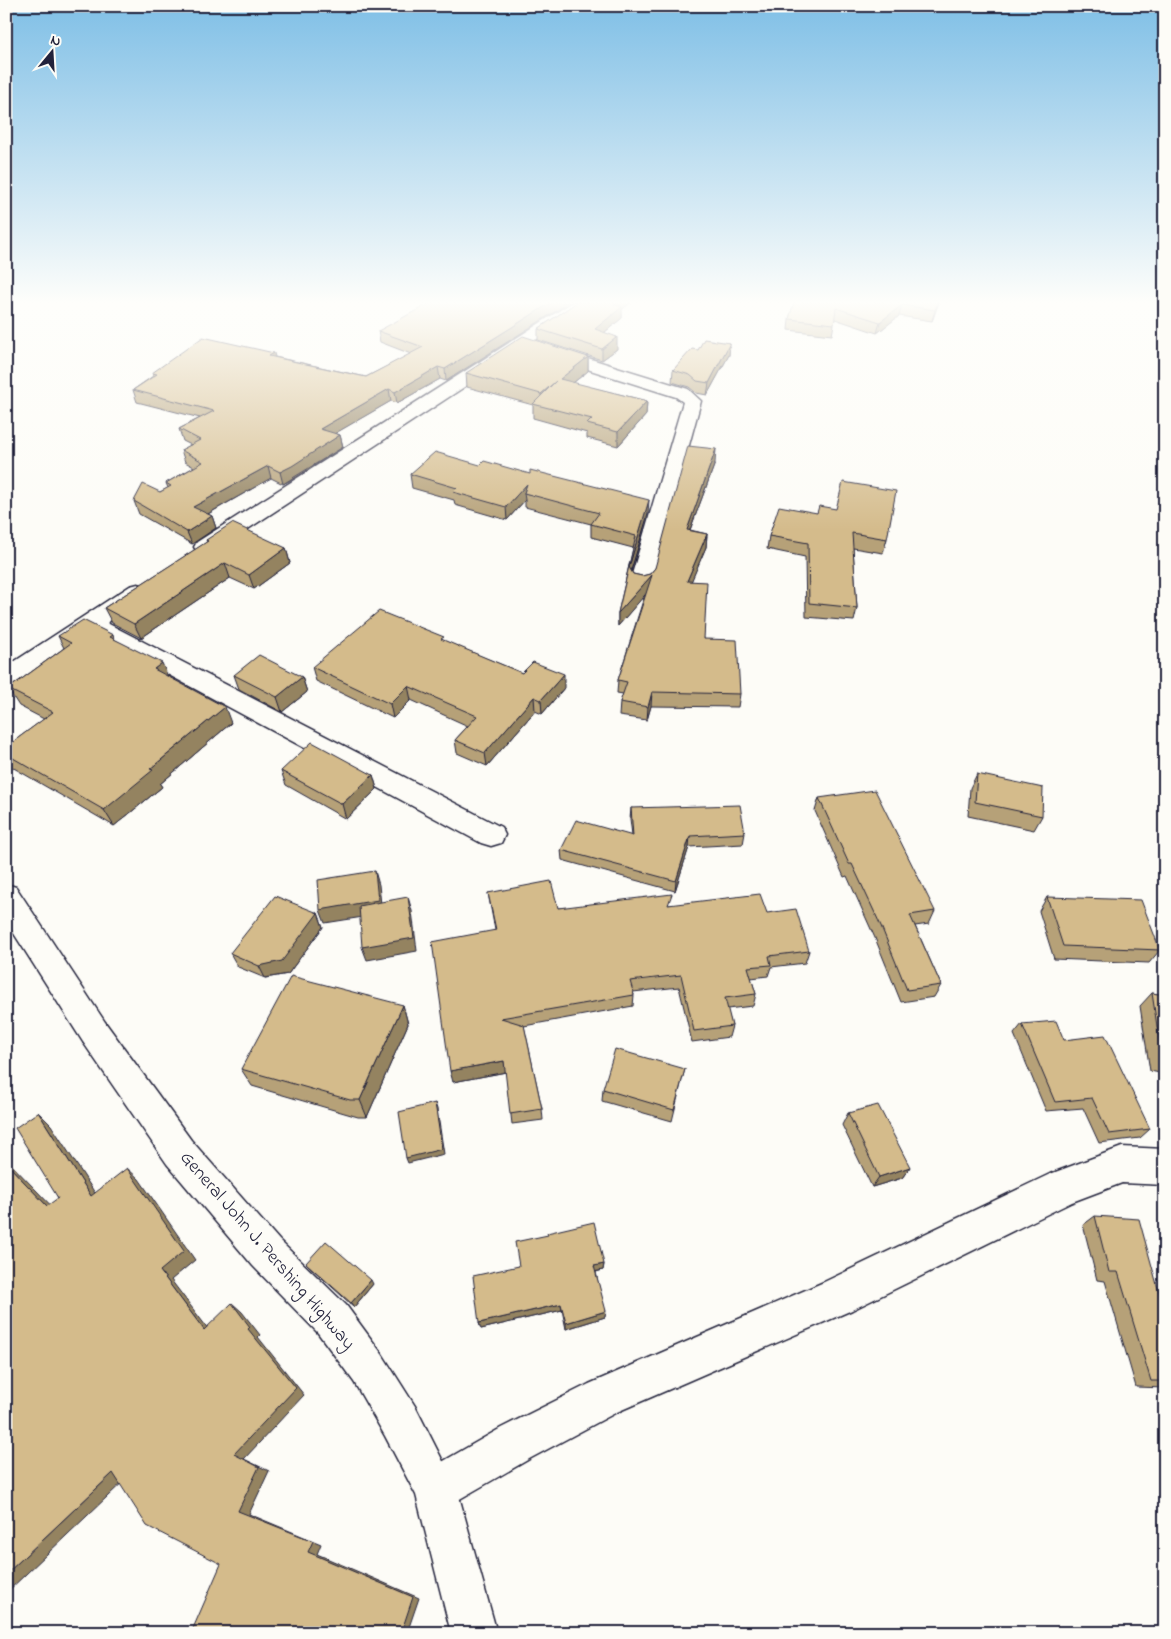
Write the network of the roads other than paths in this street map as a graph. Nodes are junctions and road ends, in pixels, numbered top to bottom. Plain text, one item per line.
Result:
1 (465, 378) edge
2 (636, 378) edge
3 (185, 559) edge
4 (153, 581) edge
5 (641, 581) edge
6 (88, 623) junction
7 (6, 679) edge
8 (491, 835) dead end
9 (6, 896) edge
10 (1165, 1167) edge
11 (436, 1489) junction
12 (474, 1633) edge

1 - 3 street
2 - 5 street
4 - 6 street
6 - 7 street
6 - 8 street
9 - 11 street, General John J. Pershing Highway
10 - 11 street
11 - 12 street, General John J. Pershing Highway

